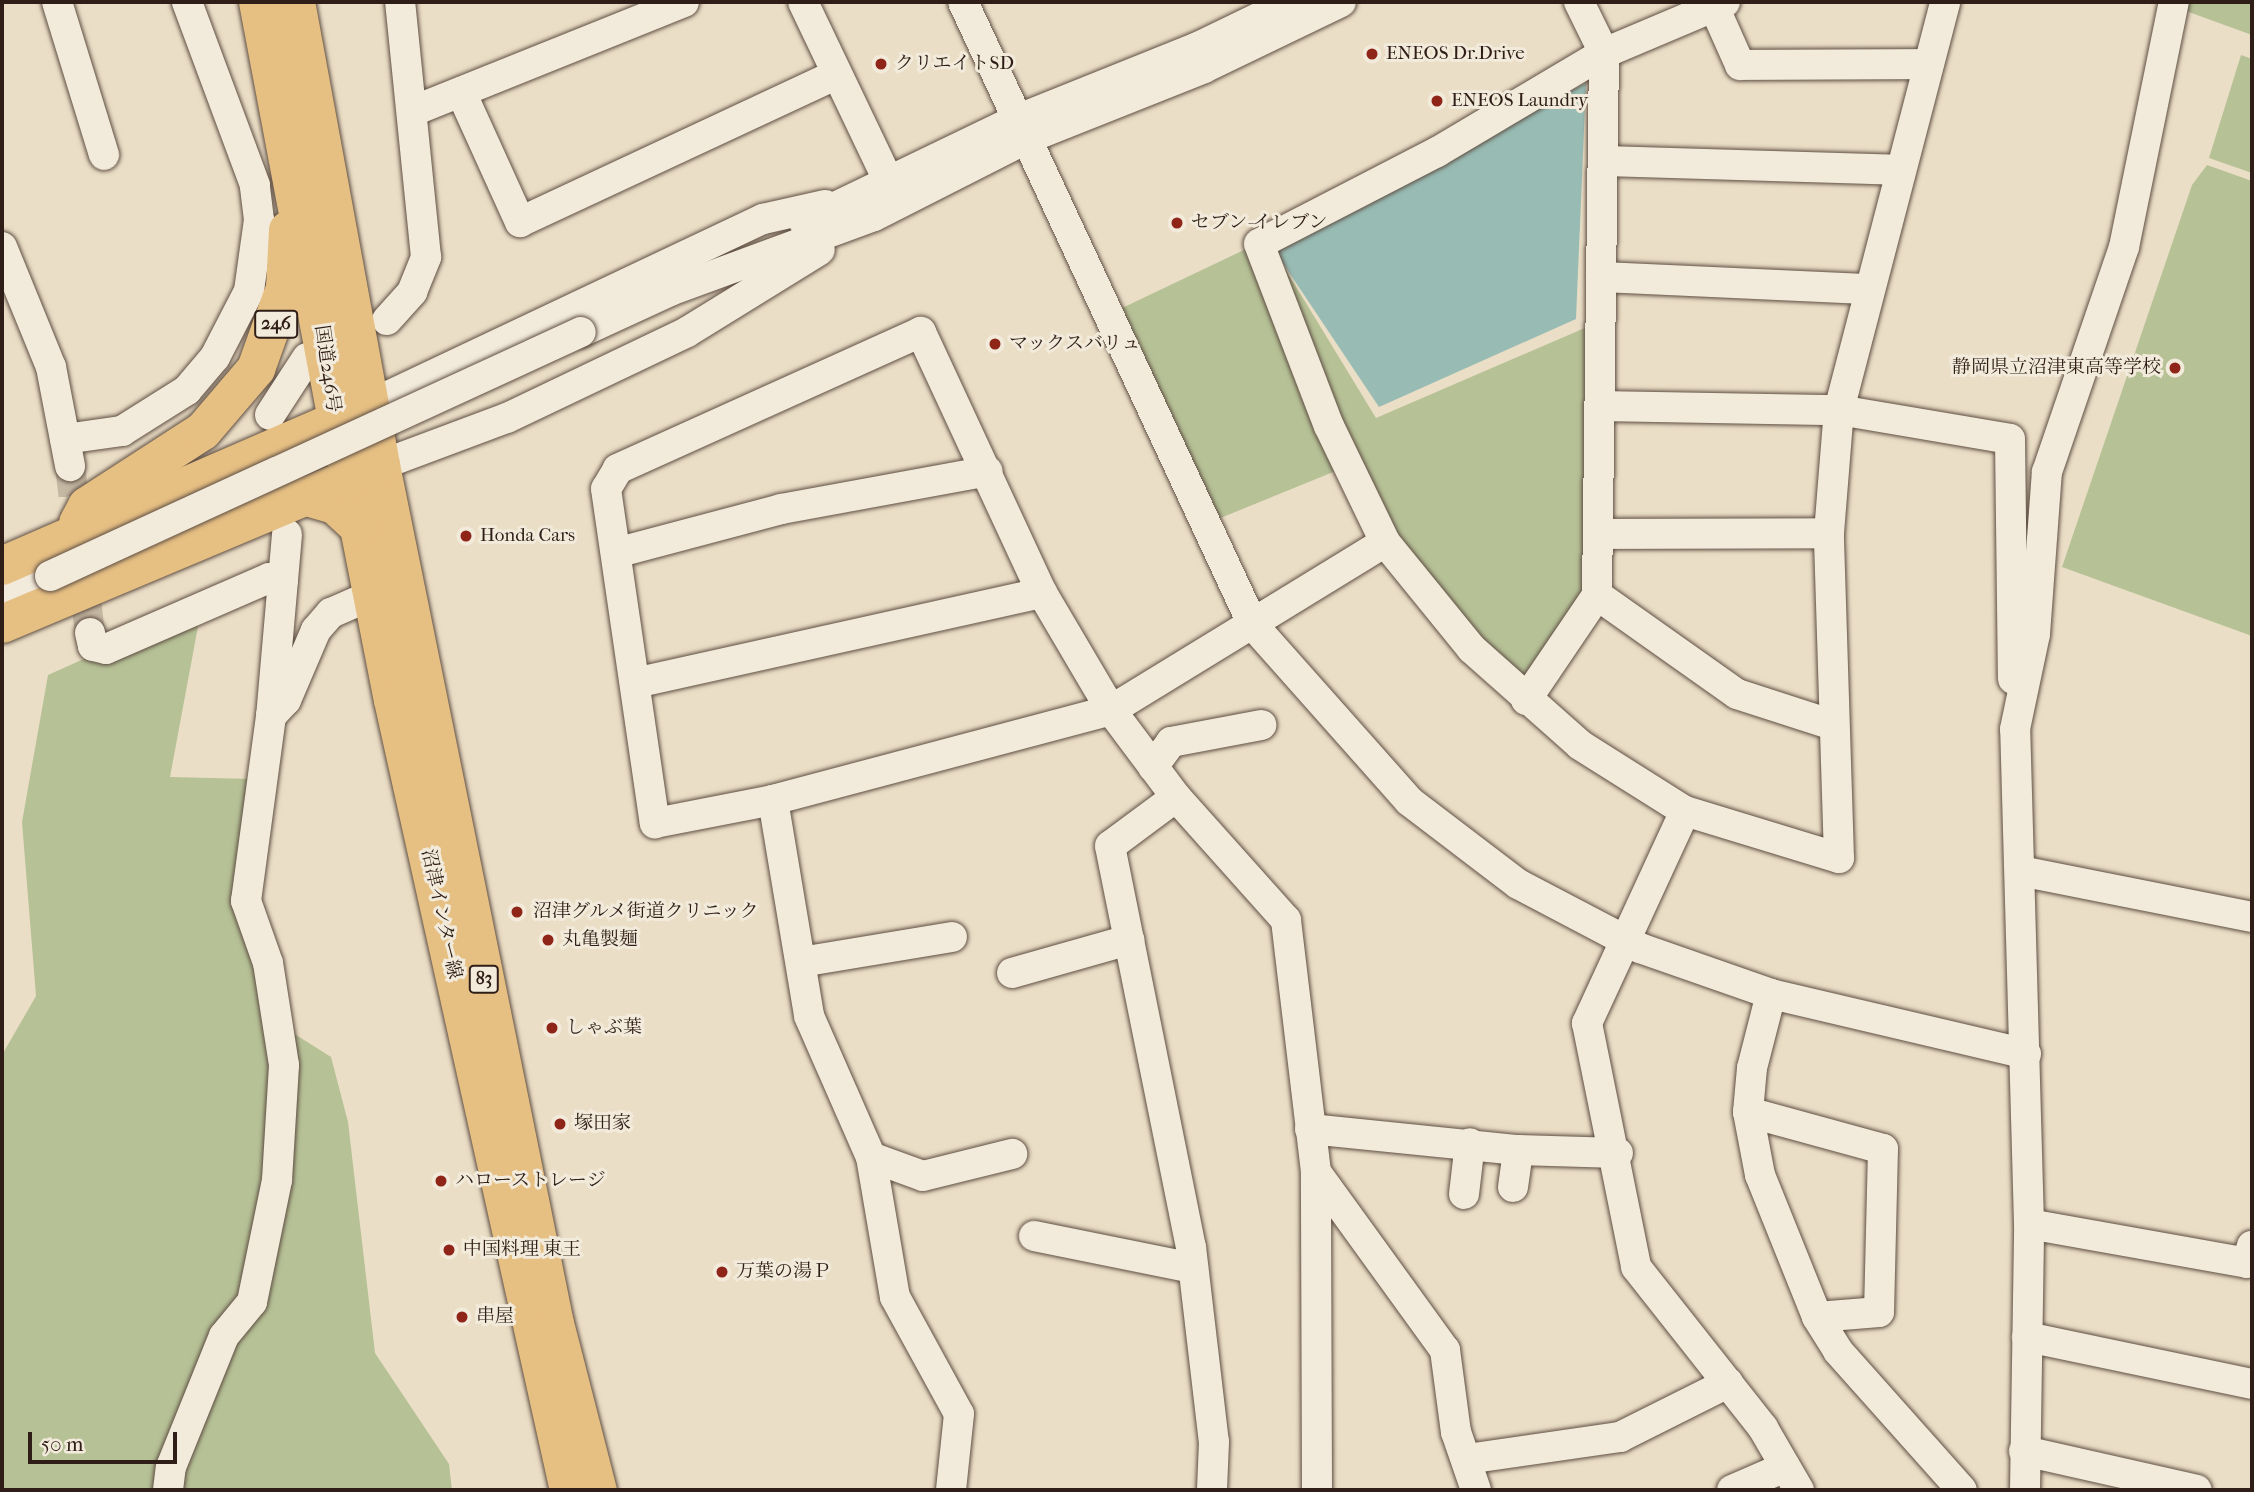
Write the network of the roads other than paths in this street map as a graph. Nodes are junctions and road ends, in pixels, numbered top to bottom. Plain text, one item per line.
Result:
1 (57, 2) edge
2 (187, 2) edge
3 (296, 2) edge
4 (400, 2) edge
5 (684, 2) edge
6 (803, 2) edge
7 (963, 2) edge
8 (1291, 2) edge
9 (1340, 2) edge
10 (1579, 2) edge
11 (1945, 2) edge
12 (2174, 2) edge
13 (1717, 4) edge
14 (260, 11) edge
15 (1604, 53) junction
16 (1928, 64) junction
17 (835, 75) junction
18 (461, 92) junction
19 (413, 111) junction
20 (1021, 130) junction
21 (104, 155) dead end
22 (1603, 161) junction
23 (1899, 170) junction
24 (876, 196) junction
25 (2, 247) edge
26 (1601, 277) junction
27 (1867, 289) junction
28 (387, 320) dead end
29 (307, 358) dead end
30 (1599, 406) junction
31 (1839, 410) junction
32 (354, 413) junction
33 (270, 415) dead end
34 (366, 471) junction
35 (988, 471) junction
36 (300, 495) junction
37 (359, 527) junction
38 (1829, 533) junction
39 (287, 534) dead end
40 (1598, 534) junction
41 (70, 538) junction
42 (1385, 542) junction
43 (616, 553) junction
44 (2, 566) edge
45 (283, 580) junction
46 (1042, 593) junction
47 (372, 595) junction
48 (1597, 595) junction
49 (2, 596) edge
50 (2, 624) edge
51 (1253, 625) junction
52 (90, 633) dead end
53 (635, 683) junction
54 (1526, 700) junction
55 (1111, 710) junction
56 (271, 716) junction
57 (1830, 724) junction
58 (1261, 725) dead end
59 (2015, 729) junction
60 (1153, 766) junction
61 (1176, 797) junction
62 (773, 800) junction
63 (1685, 811) junction
64 (2020, 871) junction
65 (2252, 917) edge
66 (952, 937) dead end
67 (1129, 940) junction
68 (1625, 941) junction
69 (801, 962) junction
70 (1012, 973) dead end
71 (1771, 994) junction
72 (2026, 1054) junction
73 (1748, 1112) junction
74 (1310, 1129) junction
75 (1470, 1143) junction
76 (1518, 1150) junction
77 (1618, 1153) junction
78 (1012, 1154) dead end
79 (871, 1157) junction
80 (1316, 1172) junction
81 (1513, 1186) dead end
82 (1464, 1194) dead end
83 (2029, 1224) junction
84 (1034, 1236) dead end
85 (2252, 1246) edge
86 (1193, 1268) junction
87 (1817, 1317) junction
88 (2027, 1337) junction
89 (1728, 1382) junction
90 (2252, 1384) edge
91 (2024, 1451) junction
92 (1467, 1459) junction
93 (1792, 1479) edge
94 (168, 1490) edge
95 (568, 1490) edge
96 (598, 1490) edge
97 (951, 1490) edge
98 (1212, 1490) edge
99 (1317, 1490) edge
100 (1476, 1490) edge
101 (1732, 1490) edge
102 (1962, 1490) edge
103 (2025, 1490) edge
104 (2197, 1490) edge

1 - 21 street
2 - 25 street
3 - 32 highway, 国道246号 / 246
4 - 19 street
5 - 18 street
6 - 17 street
7 - 20 street
8 - 20 street
9 - 20 street
10 - 15 street
11 - 16 street
12 - 59 street
13 - 15 street
13 - 16 street
14 - 32 highway, 国道246号 / 246
14 - 41 highway, 246
15 - 22 street
15 - 42 street
16 - 23 street
17 - 18 street
17 - 24 street
18 - 19 street
19 - 28 street
20 - 24 street
20 - 24 street
20 - 51 street
22 - 23 street
22 - 26 street
23 - 27 street
24 - 32 street
24 - 34 street
24 - 49 street, bridge
26 - 27 street
26 - 30 street
27 - 31 street
29 - 33 street
30 - 31 street
30 - 40 street
31 - 38 street
31 - 59 street
32 - 34 highway, 国道246号 / 246
32 - 41 highway, 国道246号
34 - 36 highway
34 - 37 main road, 沼津インター線 / 83
34 - 96 main road, 沼津インター線 / 83
35 - 43 street
35 - 43 street
35 - 46 street
36 - 37 highway
36 - 50 highway
37 - 47 main road, 沼津インター線 / 83
38 - 40 street
38 - 57 street
39 - 45 street
40 - 48 street
41 - 44 highway, 国道246号
42 - 51 street
42 - 54 street
43 - 53 street
45 - 52 street
45 - 56 street
46 - 53 street
46 - 55 street
47 - 56 street
47 - 95 main road, 沼津インター線 / 83
48 - 54 street
48 - 57 street
51 - 55 street
51 - 68 street
53 - 62 street
54 - 63 street
55 - 60 street
55 - 62 street
56 - 94 street
57 - 63 street
58 - 60 street
59 - 64 street
60 - 61 street
61 - 67 street
61 - 74 street
62 - 69 street
63 - 68 street
64 - 65 street
64 - 72 street
66 - 69 street
67 - 70 street
67 - 86 street
68 - 71 street
68 - 77 street
69 - 79 street
71 - 72 street
71 - 73 street
72 - 83 street
73 - 87 street
73 - 87 street
74 - 75 street
74 - 80 street
75 - 76 street
75 - 82 street
76 - 77 street
76 - 81 street
77 - 89 street
78 - 79 street
79 - 97 street
80 - 92 street
80 - 99 street
83 - 85 street
83 - 88 street
84 - 86 street
86 - 98 street
87 - 102 street
88 - 90 street
88 - 91 street
89 - 92 street
89 - 93 street
91 - 103 street
91 - 104 street
92 - 100 street
93 - 101 street

